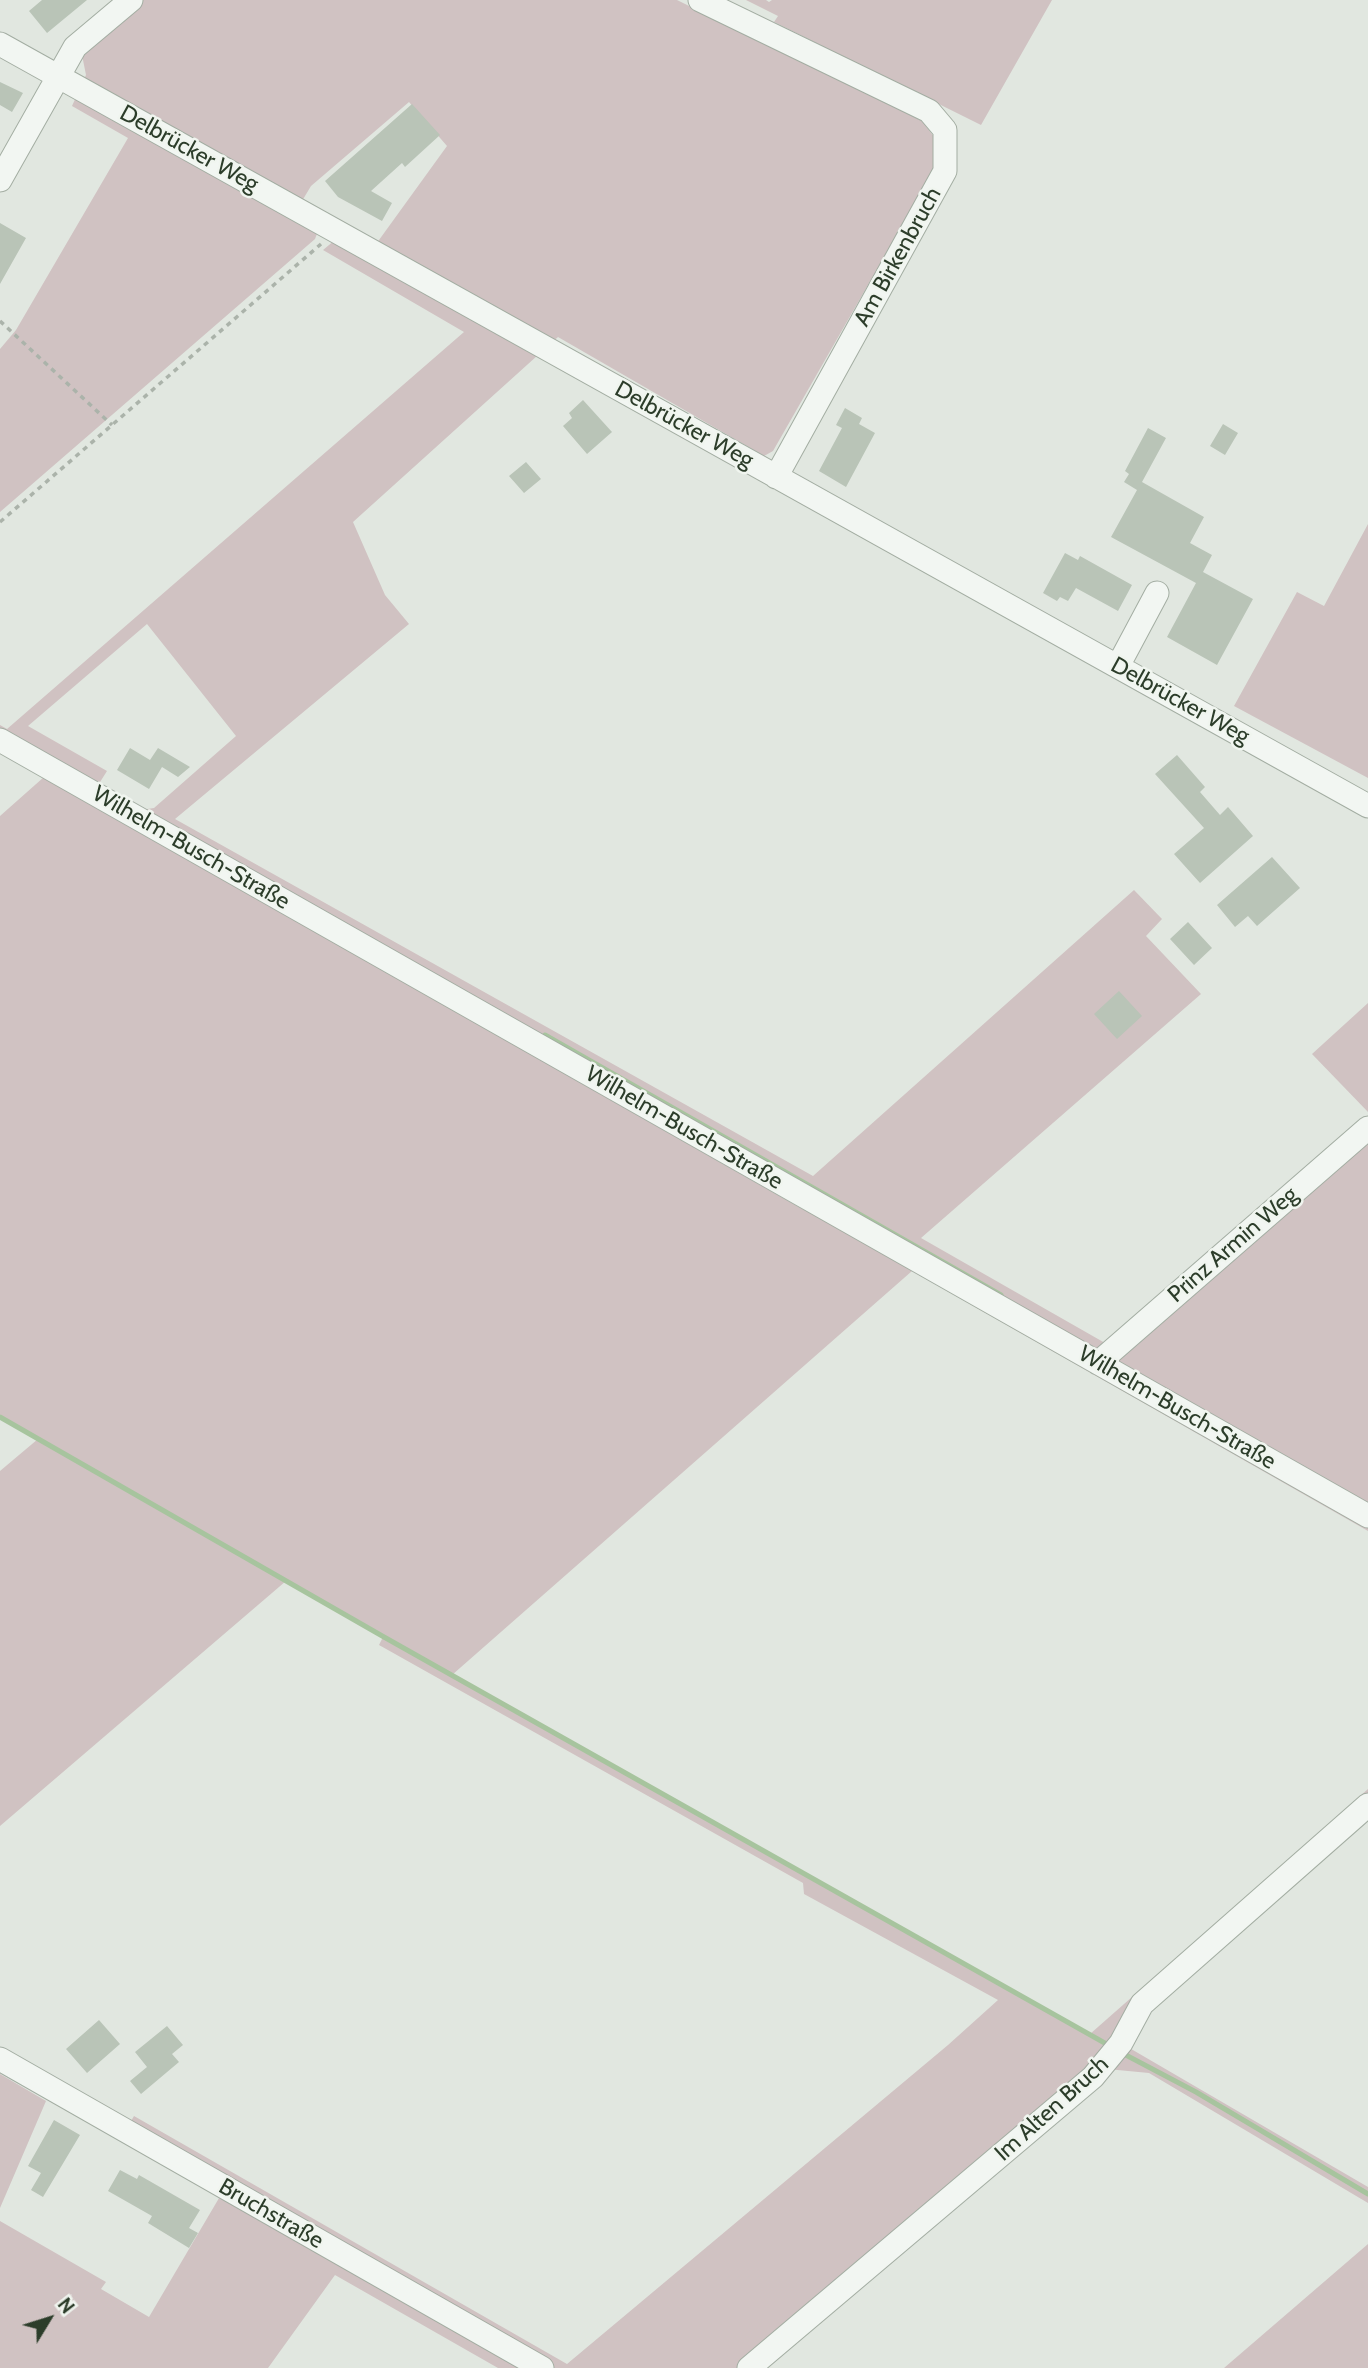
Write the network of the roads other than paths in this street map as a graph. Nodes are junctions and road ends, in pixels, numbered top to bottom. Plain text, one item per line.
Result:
1 (131, 0) edge
2 (700, 0) edge
3 (0, 44) edge
4 (58, 77) junction
5 (0, 180) edge
6 (776, 477) junction
7 (1157, 593) dead end
8 (1118, 666) junction
9 (0, 740) edge
10 (1368, 806) edge
11 (1368, 1128) edge
12 (1098, 1363) junction
13 (1368, 1516) edge
14 (1368, 1805) edge
15 (0, 2059) edge
16 (542, 2368) edge
17 (749, 2368) edge

1 - 4 street
2 - 6 street, Am Birkenbruch
3 - 4 street, Delbrücker Weg
4 - 5 street
4 - 6 street, Delbrücker Weg
6 - 8 street, Delbrücker Weg
7 - 8 street
8 - 10 street, Delbrücker Weg
9 - 12 street, Wilhelm-Busch-Straße
11 - 12 street, Prinz Armin Weg
12 - 13 street, Wilhelm-Busch-Straße
14 - 17 street, Im Alten Bruch
15 - 16 street, Bruchstraße

